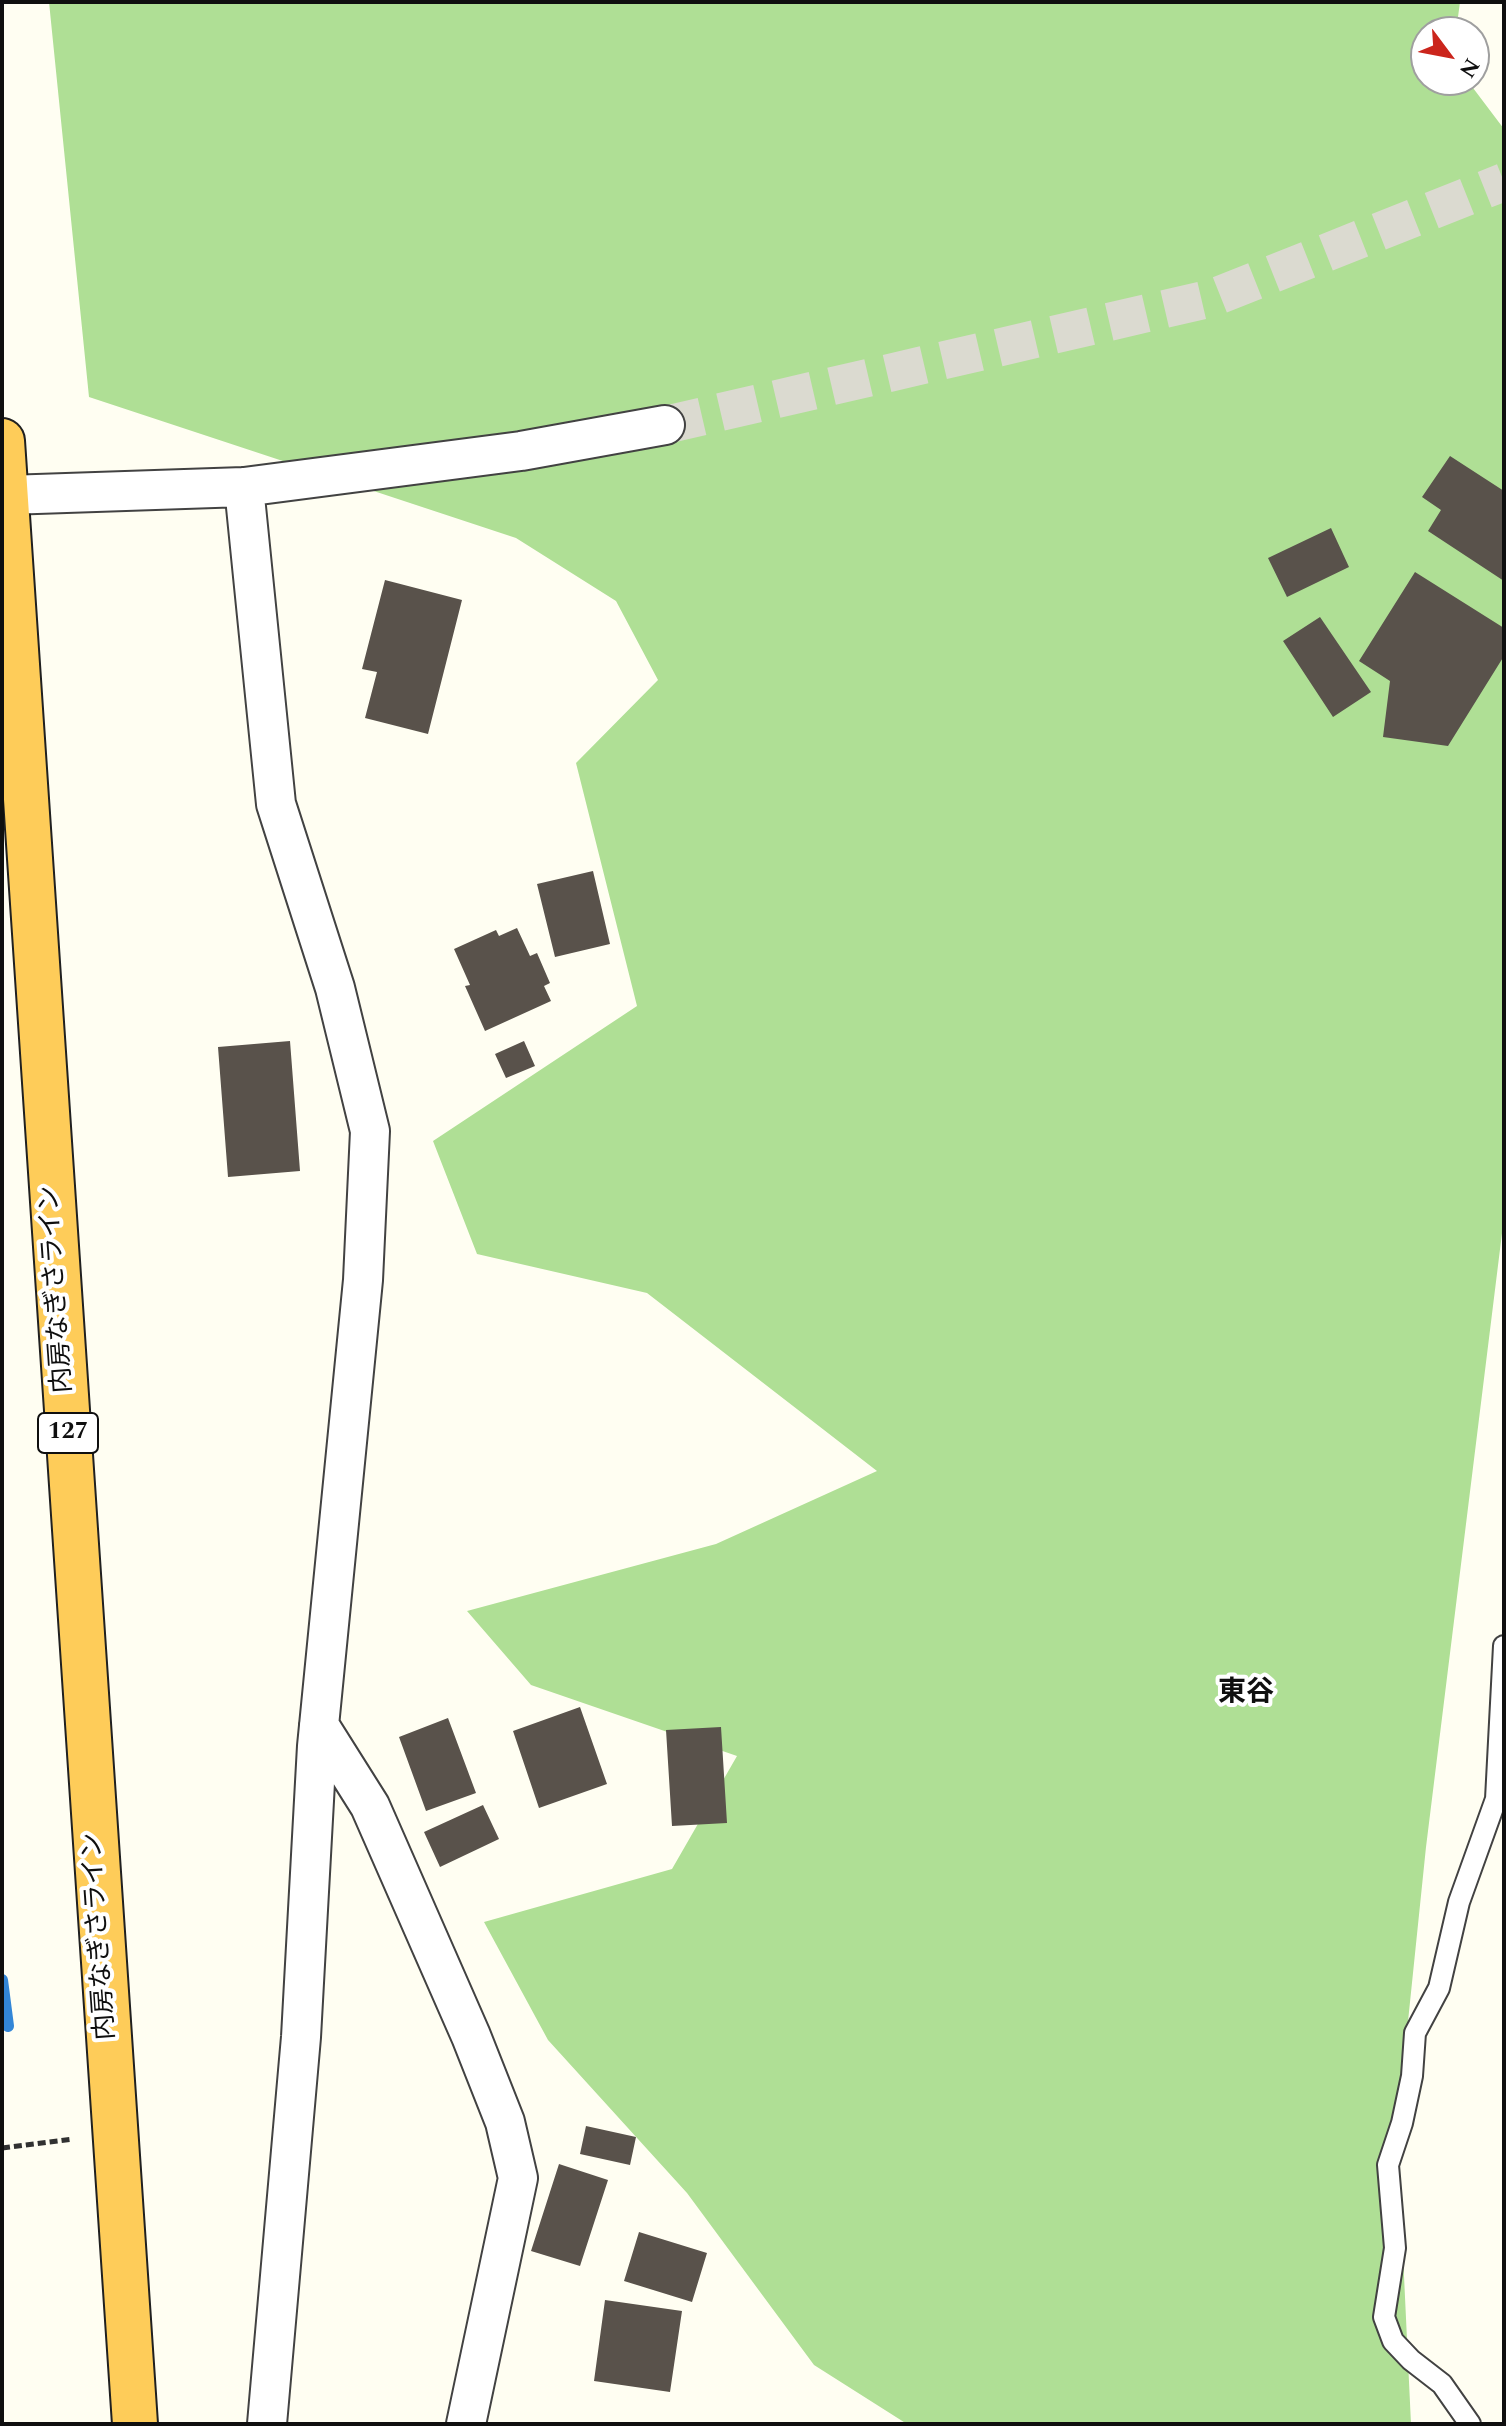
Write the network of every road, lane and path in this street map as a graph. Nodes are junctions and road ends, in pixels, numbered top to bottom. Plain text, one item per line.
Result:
1 (665, 425) tunnel mouth
2 (2, 441) edge
3 (244, 487) junction
4 (7, 495) junction
5 (1504, 1646) edge
6 (319, 1725) junction
7 (114, 2134) junction
8 (2, 2148) edge
9 (135, 2424) edge
10 (267, 2424) edge
11 (466, 2424) edge
12 (1470, 2424) edge

1 - 3 street
2 - 4 highway, 内房なぎさライン / 127
3 - 4 street
3 - 6 street
4 - 7 highway, 内房なぎさライン / 127
5 - 12 lane
6 - 10 street
6 - 11 street
7 - 8 path
7 - 9 highway, 内房なぎさライン / 127

